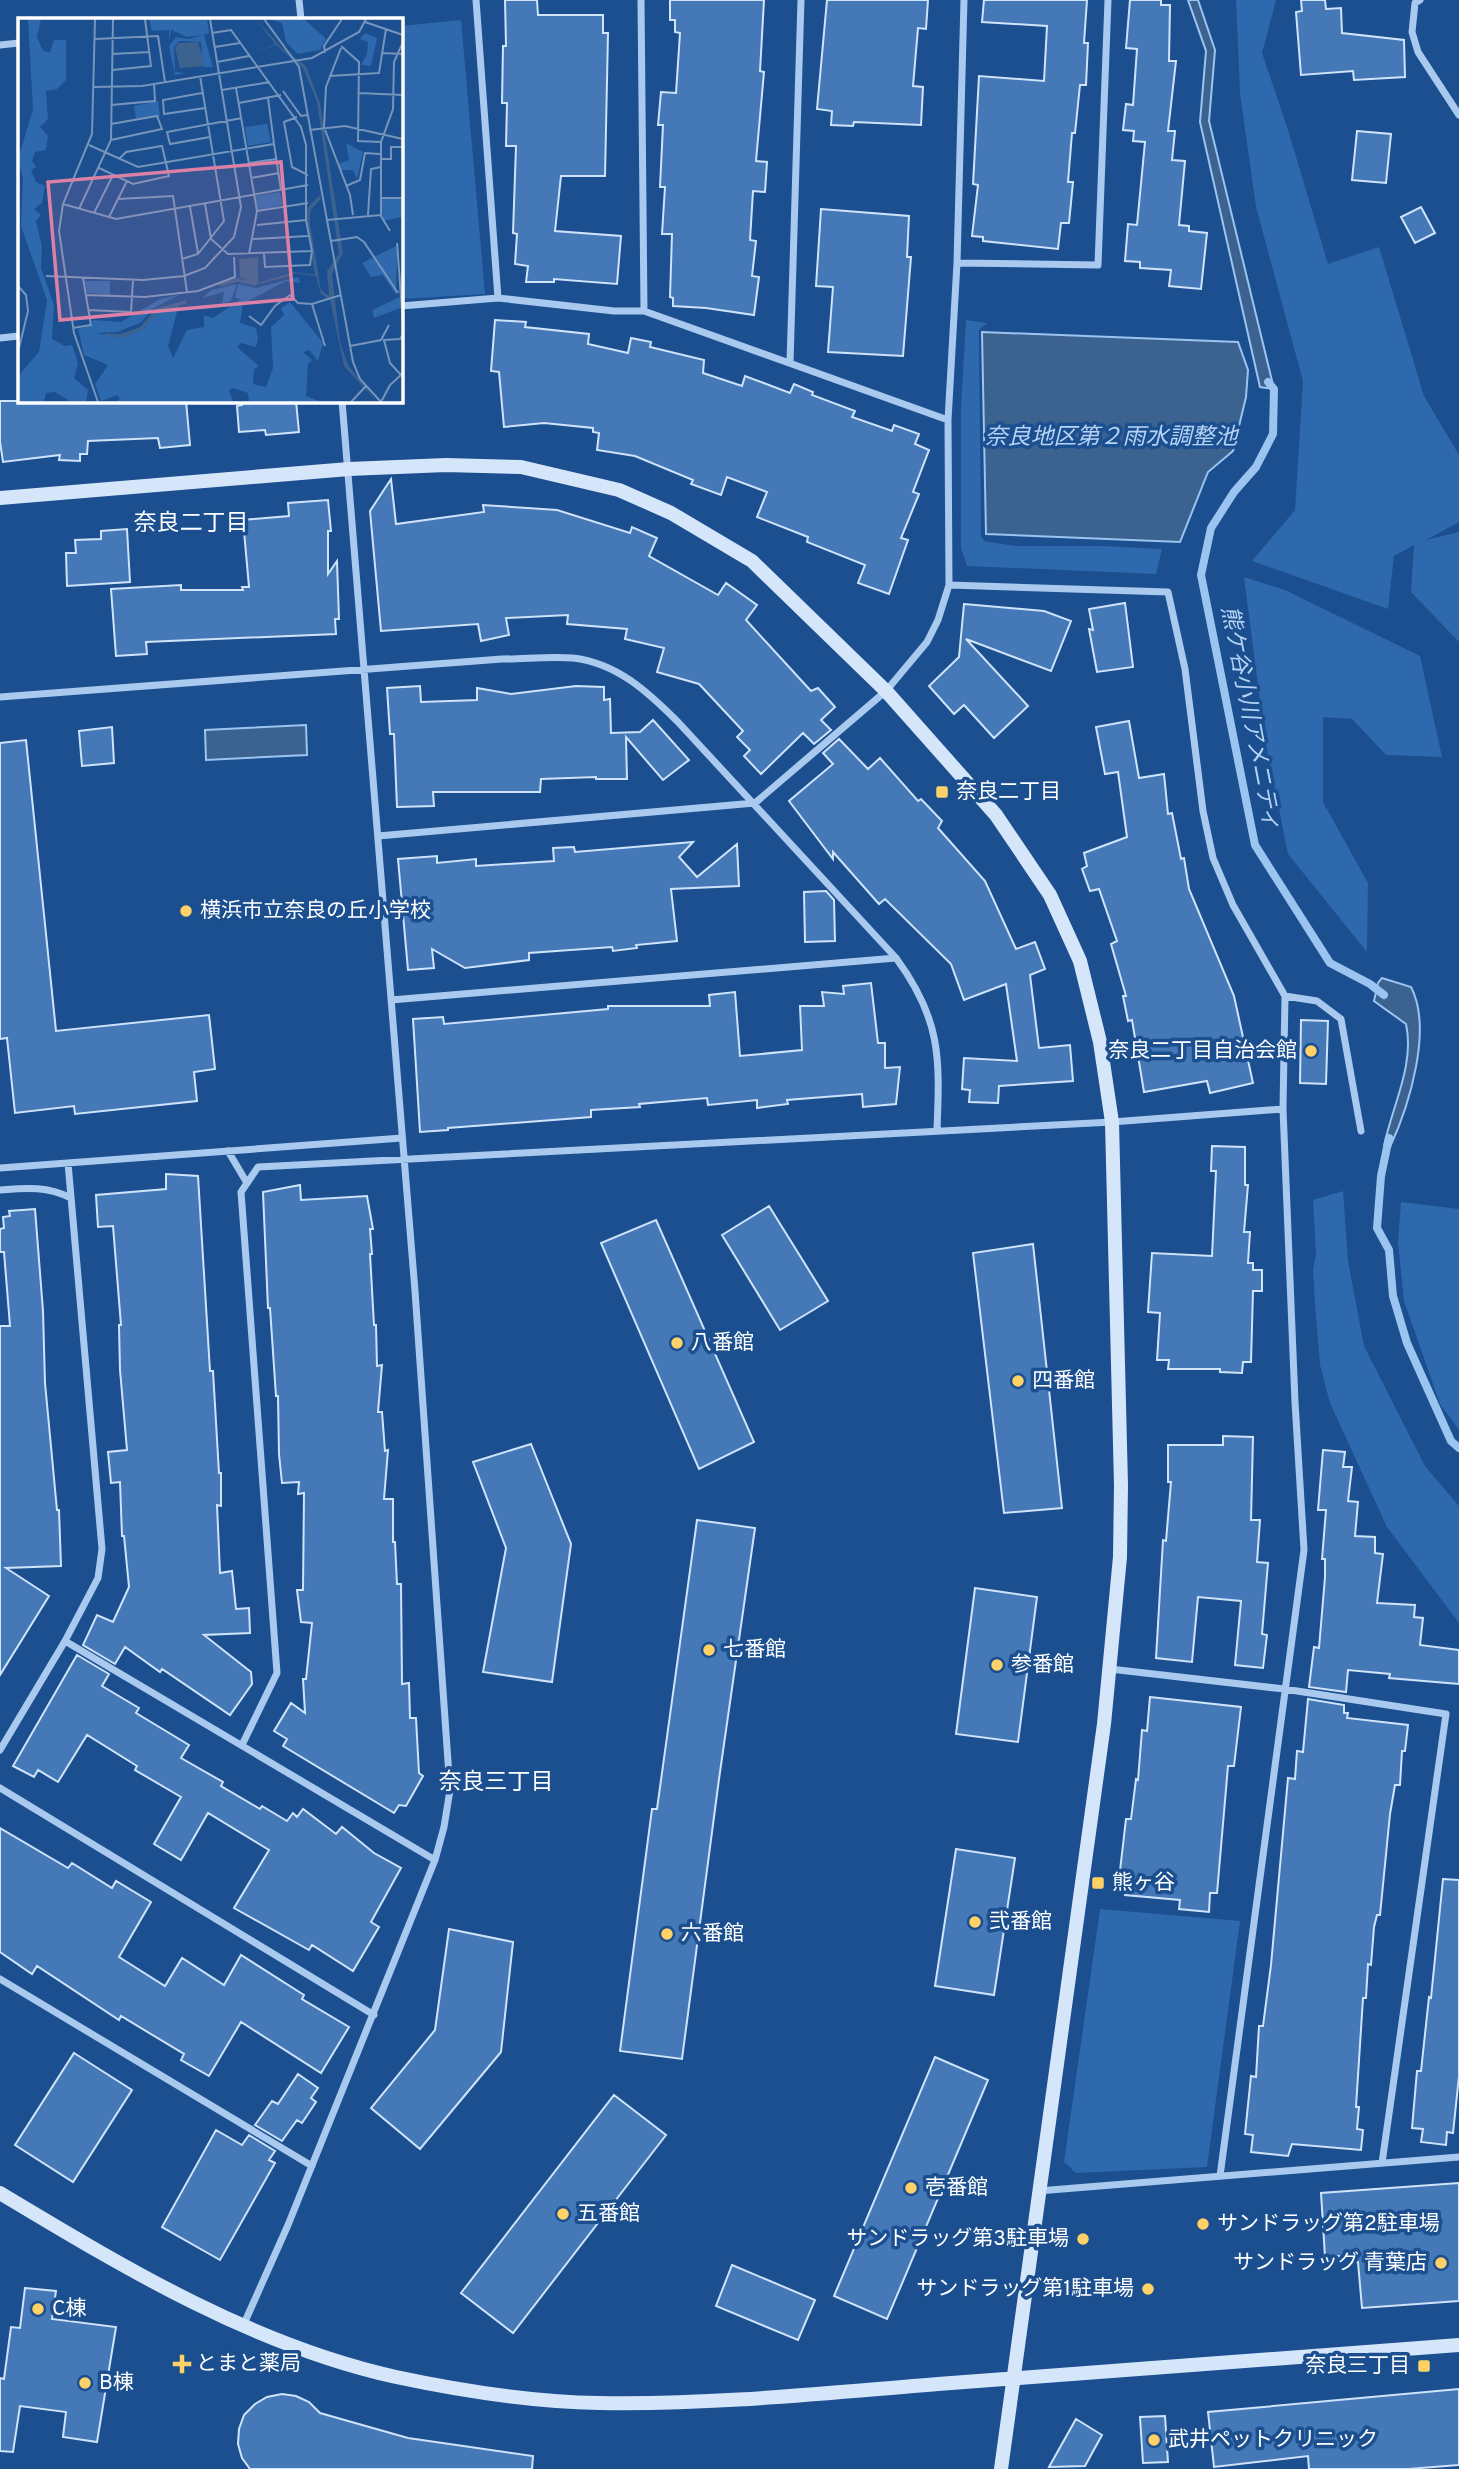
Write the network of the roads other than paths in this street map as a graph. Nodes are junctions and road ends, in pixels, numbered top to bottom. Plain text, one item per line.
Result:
1 (299, 0) edge
2 (476, 0) edge
3 (641, 0) edge
4 (801, 0) edge
5 (964, 0) edge
6 (1108, 0) edge
7 (1419, 0) edge
8 (301, 18) edge
9 (18, 43) edge
10 (0, 45) edge
11 (1459, 115) edge
12 (957, 263) junction
13 (498, 298) junction
14 (402, 306) edge
15 (644, 312) junction
16 (18, 336) edge
17 (0, 338) edge
18 (790, 363) junction
19 (342, 402) edge
20 (948, 421) junction
21 (349, 469) junction
22 (0, 498) edge
23 (950, 585) junction
24 (364, 669) junction
25 (886, 691) junction
26 (0, 697) edge
27 (755, 803) junction
28 (378, 836) junction
29 (897, 958) junction
30 (1285, 996) junction
31 (391, 1000) junction
32 (1283, 1109) junction
33 (1112, 1122) junction
34 (937, 1130) junction
35 (1361, 1131) dead end
36 (402, 1138) junction
37 (228, 1151) junction
38 (404, 1159) junction
39 (68, 1163) junction
40 (0, 1168) edge
41 (247, 1183) junction
42 (0, 1190) edge
43 (71, 1198) junction
44 (65, 1641) junction
45 (1110, 1669) junction
46 (1284, 1689) junction
47 (242, 1745) junction
48 (0, 1750) edge
49 (0, 1788) edge
50 (435, 1860) junction
51 (0, 1979) edge
52 (374, 2015) junction
53 (1459, 2157) edge
54 (1382, 2164) junction
55 (312, 2166) junction
56 (1220, 2176) junction
57 (1038, 2191) junction
58 (0, 2193) edge
59 (242, 2326) junction
60 (1459, 2345) edge
61 (1013, 2379) junction
62 (1001, 2469) edge

1 - 8 street
2 - 13 street
3 - 15 street
4 - 18 street
5 - 12 street
6 - 12 street
7 - 11 street
9 - 10 street
12 - 20 street
13 - 14 street
13 - 15 street
15 - 18 street
16 - 17 street
18 - 20 street
19 - 21 street
20 - 23 street
21 - 22 street
21 - 24 street
21 - 25 street
23 - 25 street
23 - 30 street
24 - 26 street
24 - 27 street
24 - 28 street
25 - 27 street
25 - 33 street
27 - 28 street
27 - 29 street
28 - 31 street
29 - 31 street
29 - 34 street
30 - 32 street
30 - 35 street
31 - 36 street
32 - 33 street
32 - 46 street
33 - 34 street
33 - 45 street
34 - 38 street
36 - 37 street
36 - 38 street
37 - 39 street
37 - 41 street
38 - 41 street
38 - 50 street
39 - 40 street
39 - 43 street
41 - 47 street
42 - 43 street
43 - 44 street
44 - 47 street
44 - 48 street
45 - 46 street
45 - 57 street
46 - 54 street
46 - 56 street
47 - 50 street
49 - 52 street
50 - 52 street
51 - 55 street
52 - 55 street
53 - 54 street
54 - 56 street
55 - 59 street
56 - 57 street
57 - 61 street
58 - 59 street
59 - 61 street
60 - 61 street
61 - 62 street

